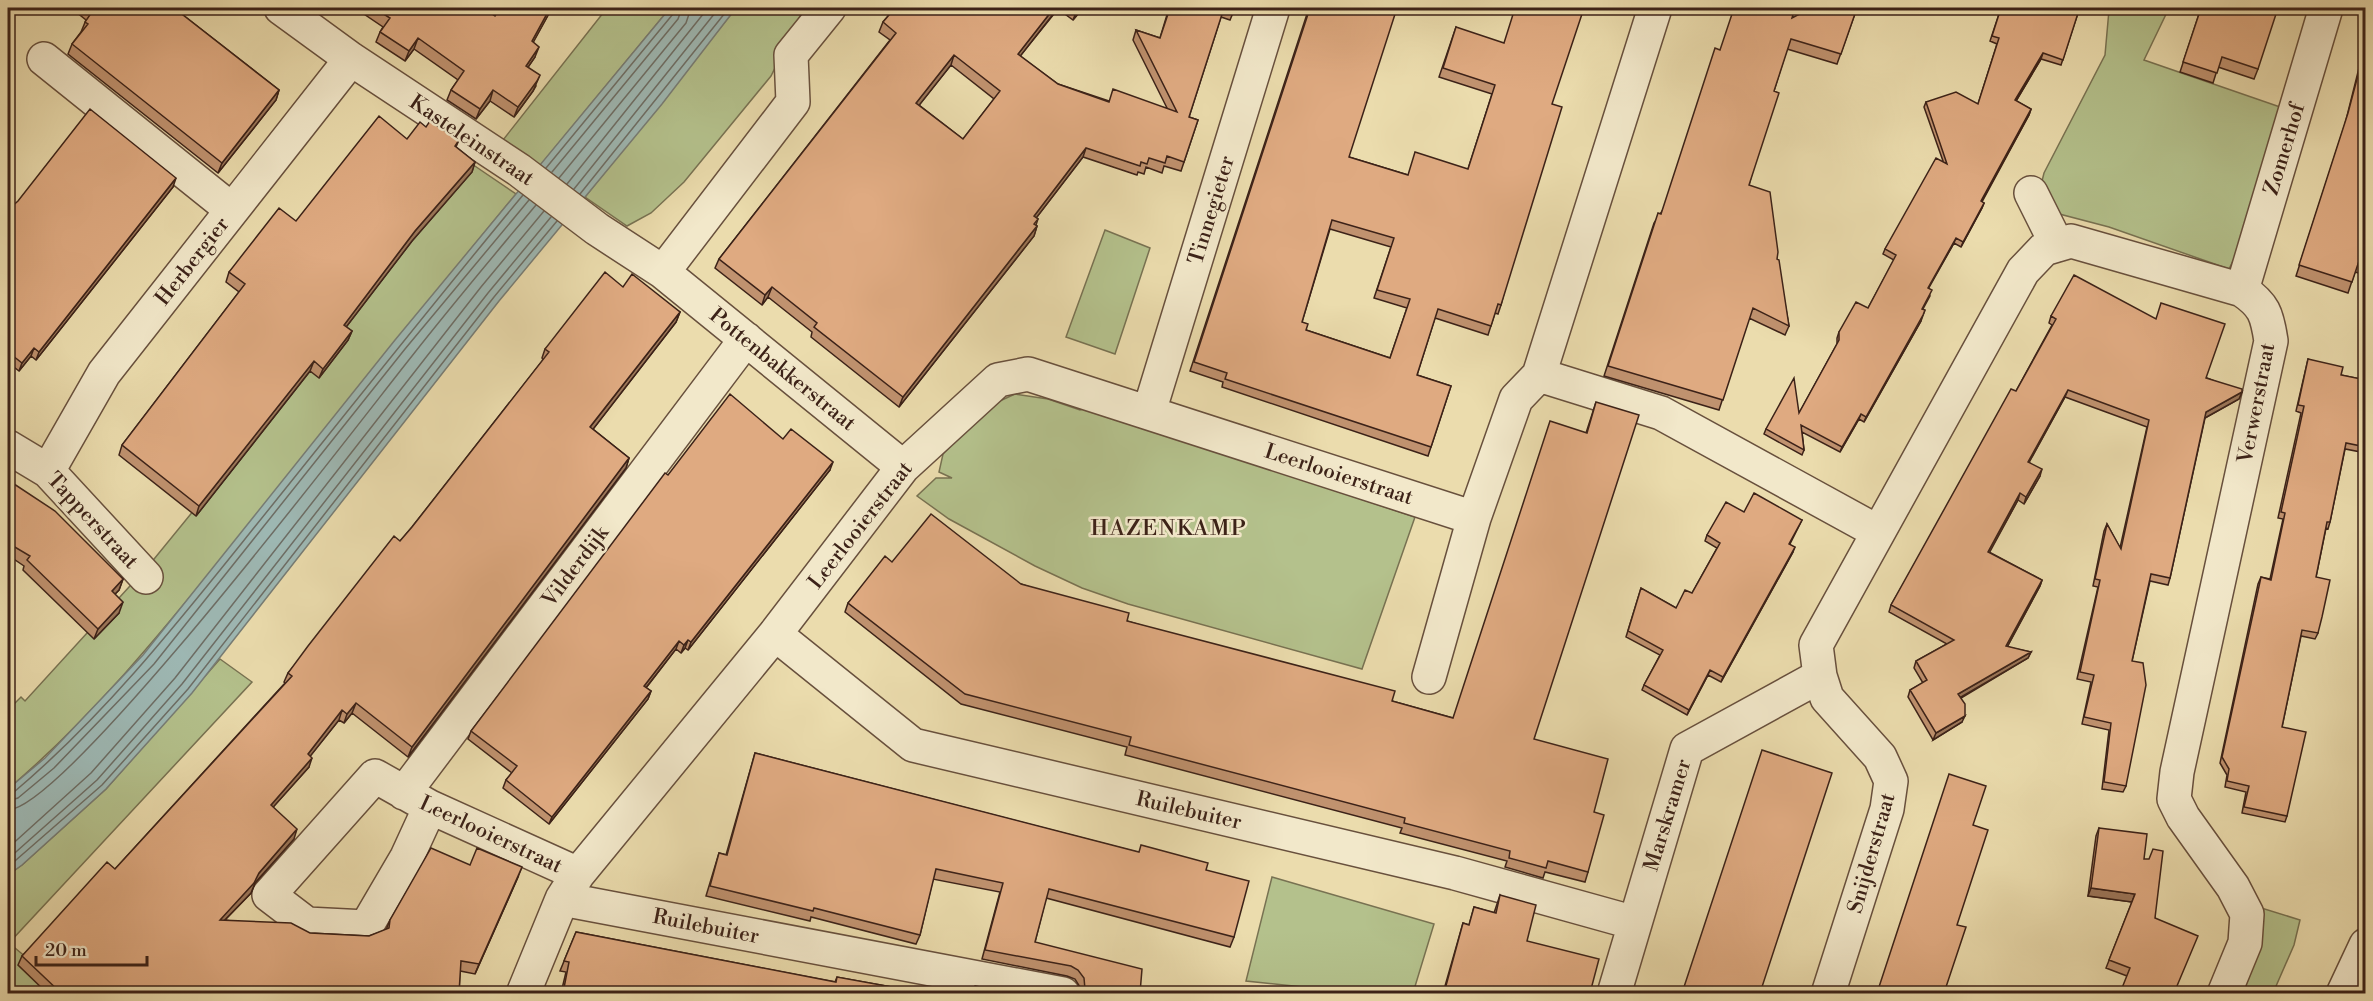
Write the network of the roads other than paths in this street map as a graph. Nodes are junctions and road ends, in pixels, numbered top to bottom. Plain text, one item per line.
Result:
1 (281, 8) edge
2 (829, 8) edge
3 (1273, 8) edge
4 (1655, 8) edge
5 (2326, 8) edge
6 (44, 59) dead end
7 (351, 60) junction
8 (2031, 193) dead end
9 (232, 210) junction
10 (2058, 245) junction
11 (663, 272) junction
12 (2242, 290) junction
13 (746, 339) junction
14 (1539, 375) junction
15 (1149, 412) junction
16 (8, 447) edge
17 (903, 467) junction
18 (48, 471) junction
19 (1474, 518) junction
20 (1878, 532) junction
21 (146, 577) dead end
22 (775, 634) junction
23 (1820, 676) junction
24 (1430, 677) dead end
25 (417, 800) junction
26 (570, 886) junction
27 (1635, 923) junction
28 (2366, 945) edge
29 (523, 993) edge
30 (1063, 993) edge
31 (1614, 993) edge
32 (1828, 993) edge
33 (2224, 993) edge
34 (2343, 993) edge

1 - 7 street, Kasteleinstraat
2 - 11 street
3 - 15 street, Tinnegieter
4 - 14 street
5 - 12 street, Zomerhof
6 - 9 street
7 - 9 street, Herbergier
7 - 11 street, Kasteleinstraat
8 - 10 street
9 - 18 street, Herbergier
10 - 12 street, Verwerstraat
10 - 20 street
11 - 13 street, Pottenbakkerstraat
12 - 33 street, Verwerstraat
13 - 17 street, Pottenbakkerstraat
13 - 25 street, Vilderdijk
14 - 19 street
14 - 20 street
15 - 17 street, Leerlooierstraat
15 - 19 street, Leerlooierstraat
16 - 18 street, Tapperstraat
17 - 22 street, Leerlooierstraat
18 - 21 street, Tapperstraat
19 - 24 street
20 - 23 street, Snijderstraat
22 - 26 street, Leerlooierstraat
22 - 27 street, Ruilebuiter
23 - 27 street, Marskramer
23 - 32 street, Snijderstraat
25 - 25 street, Vilderdijk
25 - 26 street, Leerlooierstraat
26 - 29 street, Leerlooierstraat
26 - 30 street, Ruilebuiter
27 - 31 street, Marskramer
28 - 34 street

